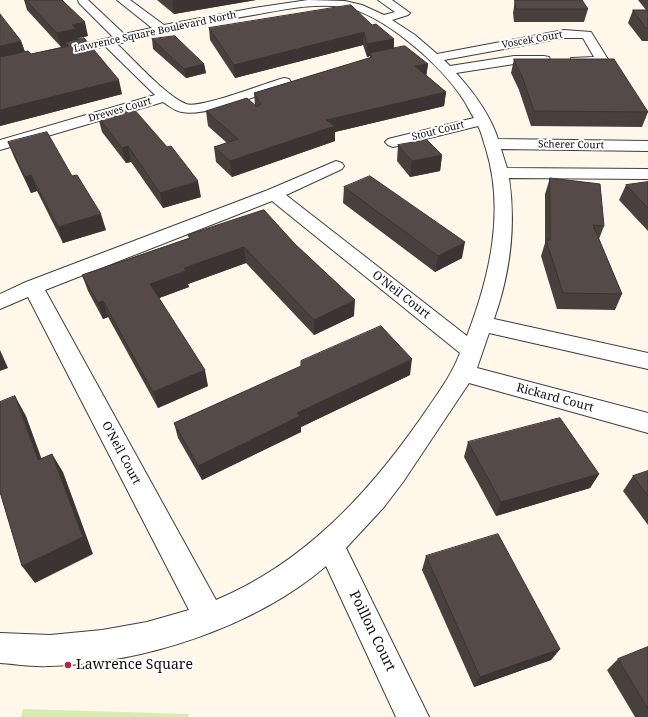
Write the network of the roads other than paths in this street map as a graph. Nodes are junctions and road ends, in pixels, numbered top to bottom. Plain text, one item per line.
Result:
1 (87, 0) edge
2 (123, 0) edge
3 (285, 0) edge
4 (318, 3) edge
5 (356, 4) edge
6 (272, 8) junction
7 (383, 10) edge
8 (186, 24) junction
9 (161, 29) junction
10 (115, 40) junction
11 (48, 56) edge
12 (430, 58) junction
13 (284, 82) edge
14 (165, 97) junction
15 (483, 120) junction
16 (393, 142) dead end
17 (494, 144) junction
18 (0, 145) edge
19 (648, 146) edge
20 (336, 166) dead end
21 (501, 173) junction
22 (648, 174) edge
23 (274, 194) junction
24 (33, 287) junction
25 (0, 302) edge
26 (483, 324) junction
27 (472, 351) junction
28 (648, 361) edge
29 (463, 373) junction
30 (648, 423) edge
31 (330, 545) junction
32 (209, 618) junction
33 (0, 648) edge
34 (413, 717) edge

1 - 10 street, Drewes Court
2 - 9 street
3 - 6 street
4 - 5 street, Lawrence Square Boulevard North
4 - 6 street, Lawrence Square Boulevard North
4 - 8 street
5 - 7 street, Lawrence Square Boulevard North
6 - 8 street, Lawrence Square Boulevard North
7 - 12 street, Lawrence Square Boulevard North
8 - 9 street, Lawrence Square Boulevard North
9 - 10 street, Lawrence Square Boulevard North
10 - 11 street, Lawrence Square Boulevard North
10 - 14 street, Drewes Court
12 - 12 street, Voscek Court
12 - 15 street, Lawrence Square Boulevard North
13 - 14 street
14 - 18 street, Drewes Court
15 - 16 street, Stout Court
15 - 17 street, Lawrence Square Boulevard North
17 - 19 street, Scherer Court
17 - 21 street, Lawrence Square Boulevard North
20 - 23 street
21 - 22 street
21 - 26 street, Lawrence Square Boulevard North
23 - 24 street
23 - 27 street, O'Neil Court
24 - 25 street
24 - 32 street, O'Neil Court
26 - 27 street, Lawrence Square Boulevard North
26 - 28 street
27 - 29 street, Lawrence Square Boulevard North
29 - 30 street, Rickard Court
29 - 31 street, Lawrence Square Boulevard North
31 - 32 street, Lawrence Square Boulevard North
31 - 34 street, Poillon Court
32 - 33 street, Lawrence Square Boulevard North

